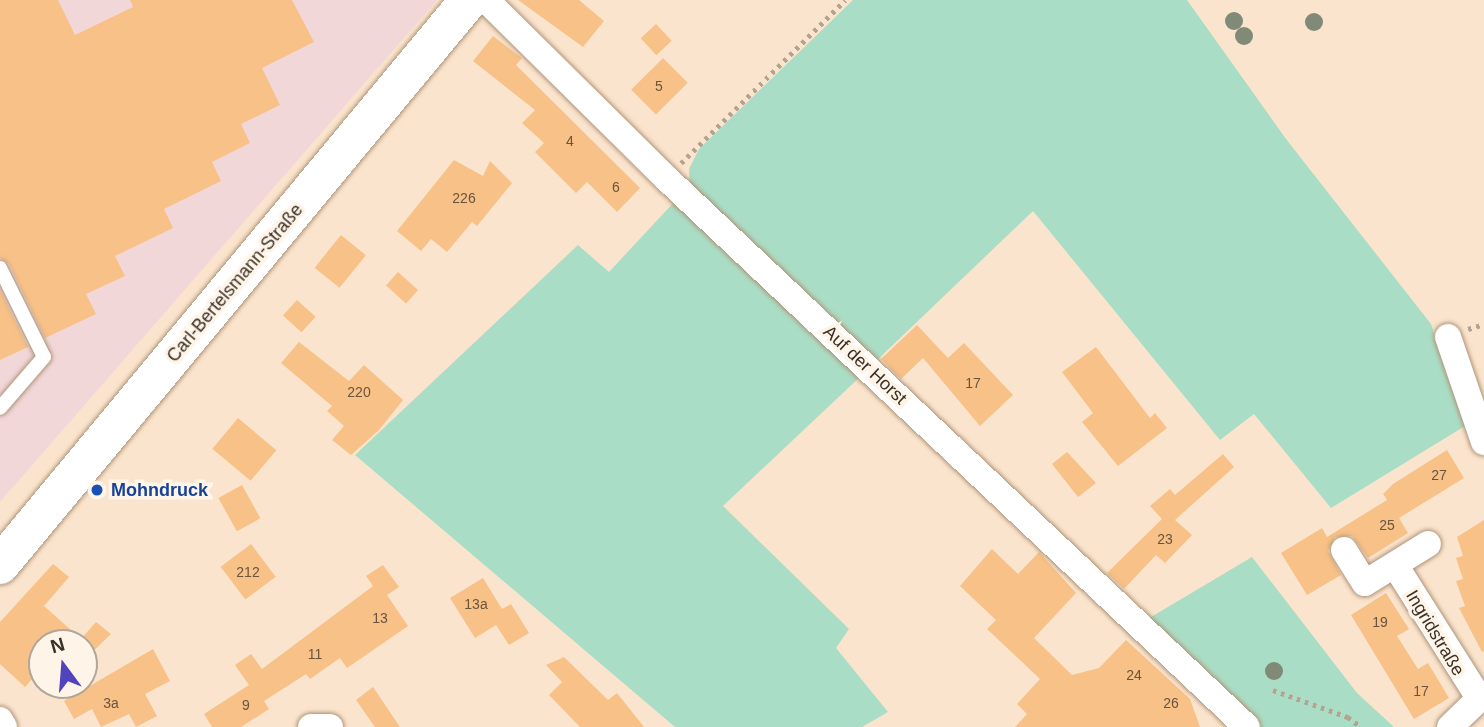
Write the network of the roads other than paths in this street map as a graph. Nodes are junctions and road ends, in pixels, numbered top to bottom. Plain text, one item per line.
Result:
1 (469, 0) edge
2 (486, 0) edge
3 (0, 268) edge
4 (1448, 337) dead end
5 (0, 408) edge
6 (1484, 442) edge
7 (1428, 544) dead end
8 (1344, 550) dead end
9 (0, 565) edge
10 (1395, 565) junction
11 (1481, 696) edge
12 (0, 720) edge
13 (5, 727) edge
14 (311, 727) edge
15 (330, 727) edge
16 (1247, 727) edge
17 (1450, 727) edge

1 - 9 main road, Carl-Bertelsmann-Straße
2 - 16 street, Auf der Horst
3 - 5 lane
4 - 6 street
7 - 10 street
8 - 10 street
10 - 11 street, Ingridstraße
11 - 17 street, Ingridstraße
12 - 13 street
14 - 15 street

